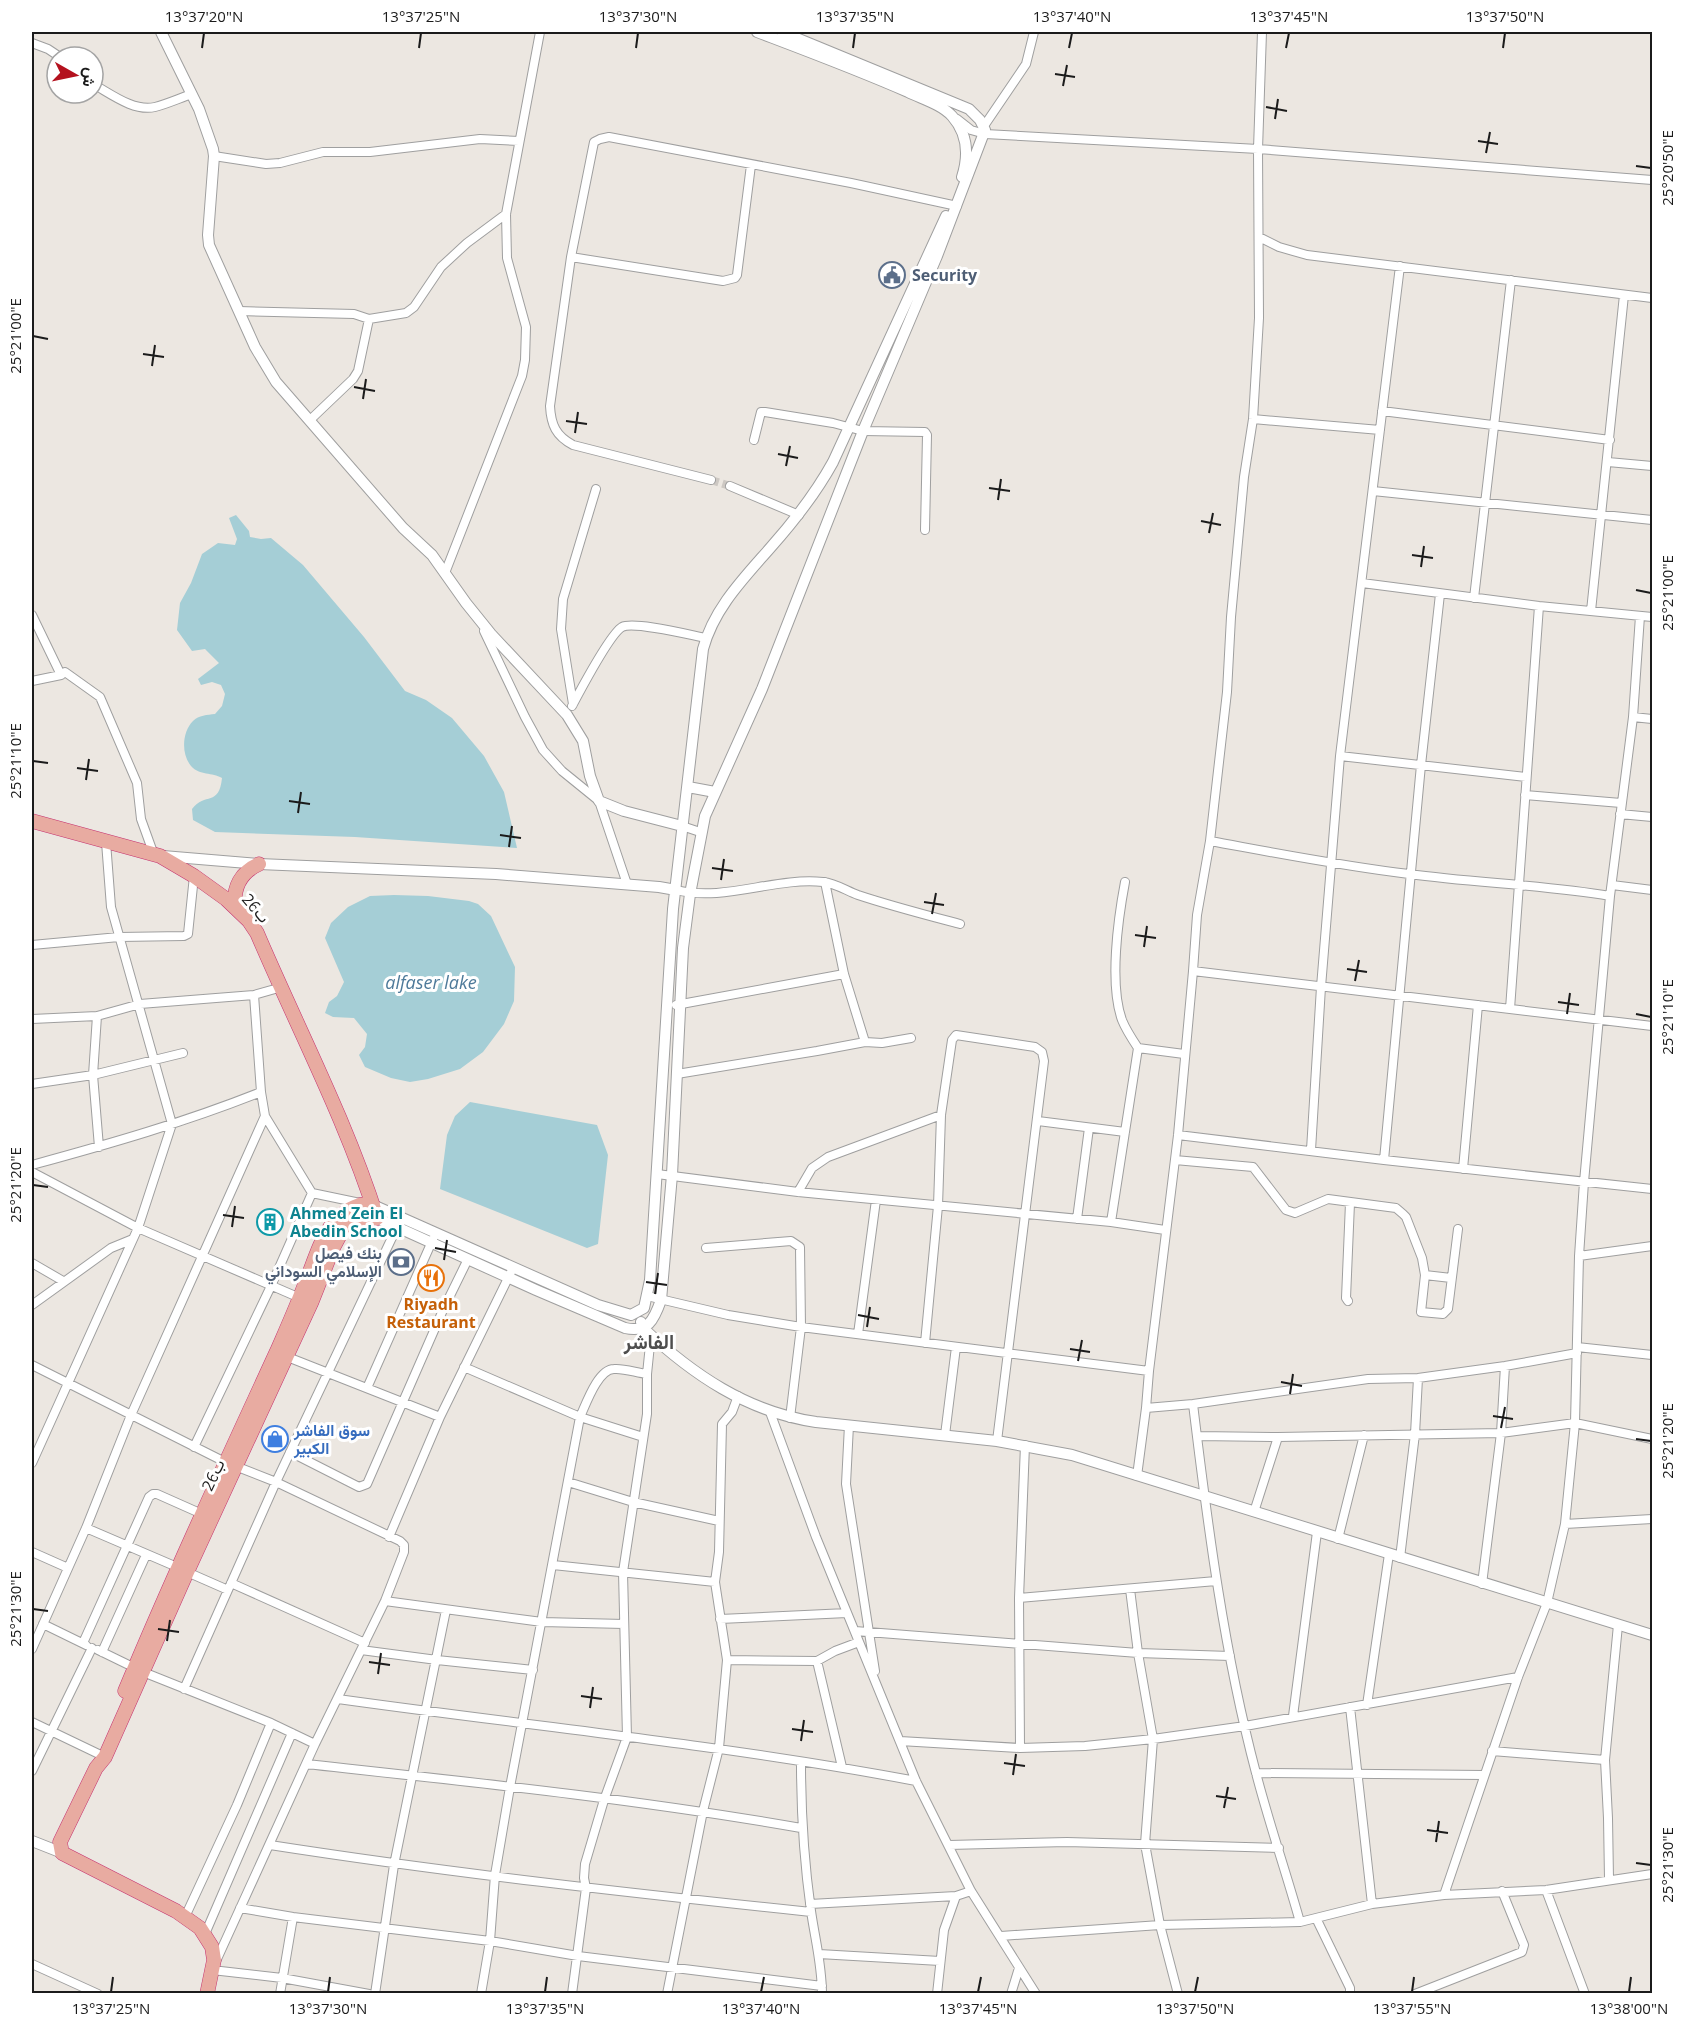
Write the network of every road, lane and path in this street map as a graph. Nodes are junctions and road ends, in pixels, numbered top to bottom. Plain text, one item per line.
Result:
1 (161, 32) edge
2 (540, 32) edge
3 (757, 32) edge
4 (782, 32) edge
5 (1034, 32) edge
6 (1263, 32) edge
7 (808, 47) junction
8 (105, 90) edge
9 (192, 94) junction
10 (951, 115) junction
11 (984, 130) junction
12 (519, 141) junction
13 (1258, 148) junction
14 (214, 156) junction
15 (752, 165) junction
16 (1653, 180) edge
17 (954, 205) junction
18 (506, 214) junction
19 (1259, 237) junction
20 (571, 257) junction
21 (1400, 266) junction
22 (1511, 280) junction
23 (1624, 295) junction
24 (1653, 297) edge
25 (909, 309) junction
26 (239, 311) junction
27 (369, 318) junction
28 (1382, 411) junction
29 (1253, 419) junction
30 (310, 420) junction
31 (1495, 426) junction
32 (849, 427) junction
33 (1380, 430) junction
34 (863, 431) junction
35 (754, 440) dead end
36 (1610, 440) junction
37 (1608, 462) junction
38 (1653, 466) edge
39 (711, 480) tunnel mouth
40 (730, 486) tunnel mouth
41 (596, 489) dead end
42 (1373, 491) junction
43 (1485, 502) junction
44 (799, 515) junction
45 (1602, 515) junction
46 (1653, 520) edge
47 (925, 530) dead end
48 (445, 573) junction
49 (1362, 584) junction
50 (1440, 594) junction
51 (1474, 598) junction
52 (1539, 606) junction
53 (1591, 611) junction
54 (32, 615) edge
55 (1641, 616) junction
56 (477, 617) junction
57 (1653, 617) edge
58 (706, 638) junction
59 (61, 675) junction
60 (32, 681) edge
61 (573, 705) junction
62 (567, 715) junction
63 (1633, 717) junction
64 (1653, 719) edge
65 (1340, 756) junction
66 (1421, 765) junction
67 (1526, 777) junction
68 (688, 787) junction
69 (715, 792) junction
70 (1525, 795) junction
71 (599, 801) junction
72 (1621, 803) junction
73 (1620, 814) junction
74 (1653, 817) edge
75 (32, 821) edge
76 (682, 826) junction
77 (700, 832) junction
78 (1210, 841) junction
79 (106, 842) junction
80 (157, 856) junction
81 (1330, 863) junction
82 (260, 864) junction
83 (1411, 874) junction
84 (194, 876) junction
85 (825, 882) junction
86 (1125, 882) dead end
87 (627, 884) junction
88 (1612, 885) junction
89 (1518, 886) junction
90 (676, 890) junction
91 (1653, 890) edge
92 (690, 894) junction
93 (1610, 896) junction
94 (236, 907) junction
95 (960, 924) dead end
96 (119, 937) junction
97 (32, 945) edge
98 (671, 948) junction
99 (683, 948) junction
100 (1193, 971) junction
101 (843, 974) junction
102 (282, 987) junction
103 (1321, 987) junction
104 (254, 995) junction
105 (1401, 995) junction
106 (140, 1004) junction
107 (681, 1004) junction
108 (1478, 1005) junction
109 (667, 1006) junction
110 (1510, 1009) junction
111 (97, 1016) junction
112 (32, 1019) edge
113 (1599, 1019) junction
114 (1653, 1026) edge
115 (911, 1038) dead end
116 (865, 1042) junction
117 (1138, 1048) junction
118 (183, 1053) dead end
119 (1184, 1054) junction
120 (154, 1059) junction
121 (676, 1074) junction
122 (93, 1075) junction
123 (32, 1083) edge
124 (261, 1092) junction
125 (662, 1097) junction
126 (675, 1097) junction
127 (941, 1115) junction
128 (265, 1116) junction
129 (1038, 1121) junction
130 (172, 1124) junction
131 (1089, 1128) junction
132 (1125, 1132) junction
133 (1178, 1135) junction
134 (99, 1147) junction
135 (1311, 1150) junction
136 (1175, 1160) junction
137 (1383, 1160) junction
138 (32, 1165) edge
139 (1463, 1169) junction
140 (32, 1172) edge
141 (657, 1174) junction
142 (672, 1175) junction
143 (1584, 1182) junction
144 (1653, 1189) edge
145 (312, 1192) junction
146 (798, 1192) junction
147 (876, 1200) junction
148 (1350, 1203) junction
149 (938, 1206) junction
150 (369, 1211) junction
151 (1025, 1215) junction
152 (1077, 1220) junction
153 (1111, 1222) junction
154 (397, 1227) junction
155 (138, 1228) junction
156 (653, 1229) junction
157 (1458, 1229) dead end
158 (667, 1230) junction
159 (1165, 1230) junction
160 (433, 1238) junction
161 (133, 1239) junction
162 (1653, 1246) edge
163 (706, 1248) dead end
164 (1579, 1256) junction
165 (202, 1257) junction
166 (468, 1259) junction
167 (32, 1263) edge
168 (510, 1273) junction
169 (1425, 1275) junction
170 (1451, 1278) junction
171 (63, 1281) junction
172 (271, 1286) junction
173 (647, 1296) junction
174 (300, 1299) junction
175 (661, 1300) junction
176 (1348, 1301) dead end
177 (32, 1305) edge
178 (638, 1313) junction
179 (801, 1327) junction
180 (647, 1332) junction
181 (858, 1334) junction
182 (925, 1343) junction
183 (956, 1347) junction
184 (1577, 1350) junction
185 (1009, 1354) junction
186 (1653, 1355) edge
187 (285, 1356) junction
188 (32, 1365) edge
189 (1505, 1366) junction
190 (464, 1367) junction
191 (1149, 1371) junction
192 (328, 1373) junction
193 (647, 1374) junction
194 (1418, 1378) junction
195 (68, 1383) junction
196 (367, 1388) junction
197 (738, 1396) junction
198 (403, 1404) junction
199 (1193, 1404) junction
200 (1146, 1408) junction
201 (770, 1412) junction
202 (131, 1415) junction
203 (440, 1417) junction
204 (580, 1417) junction
205 (790, 1418) junction
206 (1575, 1423) junction
207 (849, 1425) junction
208 (1501, 1433) junction
209 (1414, 1434) junction
210 (945, 1435) junction
211 (1364, 1435) junction
212 (1197, 1436) junction
213 (643, 1437) junction
214 (1278, 1437) junction
215 (1653, 1439) edge
216 (997, 1441) junction
217 (1025, 1445) junction
218 (194, 1447) junction
219 (290, 1452) junction
220 (32, 1463) edge
221 (230, 1465) junction
222 (1137, 1476) junction
223 (276, 1482) junction
224 (568, 1482) junction
225 (1203, 1496) junction
226 (633, 1502) junction
227 (1254, 1512) junction
228 (202, 1514) junction
229 (1653, 1519) edge
230 (719, 1521) junction
231 (1565, 1524) junction
232 (86, 1528) junction
233 (1317, 1532) junction
234 (389, 1537) junction
235 (1338, 1539) junction
236 (126, 1545) junction
237 (32, 1552) edge
238 (146, 1555) junction
239 (1395, 1556) junction
240 (553, 1566) junction
241 (68, 1568) junction
242 (182, 1570) junction
243 (623, 1572) junction
244 (1216, 1581) junction
245 (715, 1582) junction
246 (1482, 1584) junction
247 (230, 1587) junction
248 (1130, 1588) junction
249 (1018, 1599) junction
250 (385, 1601) junction
251 (1547, 1603) junction
252 (446, 1610) junction
253 (848, 1613) junction
254 (720, 1619) junction
255 (542, 1622) junction
256 (44, 1624) junction
257 (624, 1624) junction
258 (1618, 1624) junction
259 (855, 1630) junction
260 (869, 1632) junction
261 (1653, 1635) edge
262 (859, 1642) junction
263 (83, 1643) junction
264 (1019, 1643) junction
265 (363, 1647) junction
266 (92, 1648) junction
267 (32, 1649) edge
268 (102, 1652) junction
269 (1138, 1653) junction
270 (1230, 1656) junction
271 (437, 1660) junction
272 (727, 1660) junction
273 (817, 1661) junction
274 (139, 1670) junction
275 (533, 1670) junction
276 (1518, 1677) junction
277 (878, 1687) junction
278 (184, 1689) junction
279 (338, 1699) junction
280 (1367, 1705) junction
281 (1350, 1707) junction
282 (427, 1712) junction
283 (1293, 1716) junction
284 (32, 1722) edge
285 (271, 1723) junction
286 (523, 1723) junction
287 (1245, 1726) junction
288 (50, 1730) junction
289 (292, 1733) junction
290 (627, 1737) junction
291 (1153, 1739) junction
292 (900, 1741) junction
293 (315, 1744) junction
294 (1020, 1748) junction
295 (719, 1749) junction
296 (1492, 1751) junction
297 (102, 1756) junction
298 (1605, 1760) junction
299 (801, 1763) junction
300 (306, 1764) junction
301 (842, 1767) junction
302 (32, 1771) edge
303 (1256, 1773) junction
304 (1358, 1773) junction
305 (1484, 1775) junction
306 (411, 1776) junction
307 (916, 1781) junction
308 (510, 1786) junction
309 (604, 1800) junction
310 (703, 1811) junction
311 (801, 1828) junction
312 (32, 1841) edge
313 (1145, 1844) junction
314 (270, 1845) junction
315 (949, 1845) junction
316 (1279, 1848) junction
317 (60, 1852) junction
318 (394, 1864) junction
319 (1653, 1874) edge
320 (495, 1875) junction
321 (1609, 1879) junction
322 (586, 1888) junction
323 (1546, 1890) junction
324 (972, 1891) junction
325 (1502, 1892) junction
326 (1444, 1895) junction
327 (956, 1896) junction
328 (687, 1899) junction
329 (1372, 1904) junction
330 (240, 1908) junction
331 (811, 1908) junction
332 (185, 1917) junction
333 (293, 1917) junction
334 (1316, 1918) junction
335 (1300, 1922) junction
336 (1160, 1925) junction
337 (386, 1929) junction
338 (205, 1934) junction
339 (1001, 1936) junction
340 (490, 1941) junction
341 (819, 1954) junction
342 (578, 1956) junction
343 (940, 1961) junction
344 (32, 1964) edge
345 (672, 1967) junction
346 (1019, 1968) junction
347 (212, 1970) junction
348 (282, 1978) junction
349 (822, 1990) edge
350 (98, 1994) edge
351 (207, 1994) edge
352 (280, 1994) edge
353 (369, 1994) edge
354 (375, 1994) edge
355 (481, 1994) edge
356 (572, 1994) edge
357 (667, 1994) edge
358 (937, 1994) edge
359 (1011, 1994) edge
360 (1036, 1994) edge
361 (1178, 1994) edge
362 (1350, 1994) edge
363 (1415, 1994) edge
364 (1585, 1994) edge

1 - 9 street
2 - 12 street
3 - 7 street
4 - 7 street
5 - 11 street
6 - 13 street
7 - 10 street
7 - 11 street
8 - 9 street
9 - 14 street
10 - 11 street
10 - 17 street
11 - 13 street
11 - 17 street
12 - 14 street
12 - 18 street
13 - 16 street
13 - 19 street
14 - 26 street
15 - 17 street
15 - 20 street
15 - 20 street
17 - 25 street
18 - 27 street
18 - 48 street
19 - 21 street
19 - 29 street
20 - 39 street
21 - 22 street
21 - 28 street
22 - 23 street
22 - 31 street
23 - 24 street
23 - 36 street
25 - 32 street
25 - 34 street
26 - 27 street
26 - 30 street
27 - 30 street
28 - 31 street
28 - 33 street
29 - 33 street
29 - 78 street
30 - 48 street
31 - 36 street
31 - 43 street
32 - 34 street
32 - 35 street
32 - 44 street
33 - 42 street
34 - 47 street
34 - 69 street
36 - 37 street
37 - 38 street
37 - 45 street
40 - 44 street
41 - 61 street
42 - 43 street
42 - 49 street
43 - 45 street
43 - 51 street
44 - 58 street
45 - 46 street
45 - 53 street
48 - 56 street
49 - 50 street
49 - 65 street
50 - 51 street
50 - 66 street
51 - 52 street
52 - 53 street
52 - 67 street
53 - 55 street
54 - 59 street
55 - 57 street
55 - 63 street
56 - 62 street
56 - 71 street
58 - 61 street
58 - 68 street
59 - 60 street
59 - 80 street
61 - 62 street
62 - 71 street
63 - 64 street
63 - 72 street
65 - 66 street
65 - 81 street
66 - 67 street
66 - 83 street
67 - 70 street
68 - 69 street
68 - 76 street
69 - 77 street
70 - 72 street
70 - 89 street
71 - 76 street
71 - 87 street
72 - 73 street
73 - 74 street
73 - 88 street
75 - 79 highway, 26ب
76 - 77 street
76 - 90 street
77 - 92 street
78 - 81 street
78 - 100 street
79 - 80 highway, 26ب
79 - 96 street
80 - 82 street
80 - 84 highway, 26ب
81 - 83 street
81 - 103 street
82 - 87 street
82 - 94 highway
83 - 89 street
83 - 105 street
84 - 94 highway, 26ب
84 - 96 street
85 - 92 street
85 - 95 street
85 - 101 street
86 - 117 street
87 - 90 street
88 - 91 street
88 - 93 street
89 - 93 street
89 - 110 street
90 - 92 street
90 - 98 street
92 - 99 street
93 - 113 street
94 - 102 highway, 26ب
96 - 97 street
96 - 106 street
98 - 99 street
98 - 109 street
99 - 107 street
100 - 103 street
100 - 119 street
101 - 107 street
101 - 116 street
102 - 104 street
102 - 150 highway, 26ب
103 - 105 street
103 - 135 street
104 - 106 street
104 - 124 street
105 - 108 street
105 - 137 street
106 - 111 street
106 - 120 street
107 - 109 street
107 - 121 street
108 - 110 street
108 - 139 street
109 - 125 street
110 - 113 street
111 - 112 street
111 - 122 street
113 - 114 street
113 - 143 street
115 - 116 street
116 - 121 street
117 - 119 street
117 - 132 street
118 - 120 street
119 - 133 street
120 - 122 street
120 - 130 street
121 - 126 street
122 - 123 street
122 - 134 street
124 - 128 street
124 - 130 street
125 - 126 street
125 - 141 street
126 - 142 street
127 - 129 street
127 - 146 street
127 - 149 street
128 - 145 street
128 - 165 street
129 - 131 street
129 - 151 street
130 - 134 street
130 - 155 street
131 - 132 street
131 - 152 street
132 - 153 street
133 - 135 street
133 - 136 street
134 - 138 street
135 - 137 street
136 - 148 street
136 - 159 street
137 - 139 street
139 - 143 street
140 - 155 street
141 - 142 street
141 - 156 street
142 - 146 street
142 - 158 street
143 - 144 street
143 - 164 street
145 - 150 street
145 - 172 street
146 - 147 street
147 - 149 street
147 - 181 street
148 - 169 street
148 - 176 street
149 - 151 street
149 - 182 street
150 - 154 street
150 - 160 street
150 - 174 highway, 26ب
150 - 187 highway, 26ب
151 - 152 street
151 - 185 street
152 - 153 street
153 - 159 street
154 - 160 street
154 - 192 street
155 - 161 street
155 - 165 street
156 - 158 street
156 - 173 street
157 - 170 street
158 - 175 street
159 - 191 street
160 - 166 street
160 - 168 street
160 - 196 street
161 - 171 street
161 - 195 street
162 - 164 street
163 - 179 street
164 - 184 street
165 - 172 street
165 - 202 street
166 - 168 street
166 - 198 street
167 - 171 street
168 - 178 street
168 - 180 street
168 - 190 street
169 - 170 street
169 - 170 street
171 - 177 street
172 - 174 street
172 - 218 street
173 - 175 street
173 - 178 street
174 - 221 highway, 26ب
175 - 179 street
175 - 180 street
178 - 180 street
179 - 181 street
179 - 205 street
180 - 193 street
180 - 197 street
181 - 182 street
182 - 183 street
183 - 185 street
183 - 210 street
184 - 186 street
184 - 189 street
184 - 206 street
185 - 191 street
185 - 216 street
187 - 192 street
187 - 221 highway, 26ب
188 - 195 street
189 - 194 street
189 - 208 street
190 - 203 street
190 - 204 street
191 - 200 street
192 - 196 street
192 - 219 street
193 - 204 street
193 - 213 street
194 - 199 street
194 - 209 street
195 - 202 street
195 - 220 street
196 - 198 street
197 - 201 street
197 - 230 street
198 - 203 street
198 - 219 street
199 - 200 street
199 - 212 street
200 - 222 street
201 - 205 street
201 - 253 street
202 - 218 street
202 - 232 street
203 - 234 street
204 - 213 street
204 - 224 street
205 - 207 street
206 - 208 street
206 - 215 street
206 - 231 street
207 - 210 street
207 - 260 street
208 - 209 street
208 - 246 street
209 - 211 street
209 - 239 street
210 - 216 street
211 - 214 street
211 - 235 street
212 - 214 street
212 - 225 street
213 - 226 street
214 - 227 street
216 - 217 street
217 - 222 street
217 - 249 street
218 - 221 street
219 - 223 street
221 - 223 street
221 - 228 highway, 26ب
221 - 242 highway, 26ب
222 - 225 street
223 - 234 street
223 - 247 street
224 - 226 street
224 - 240 street
225 - 227 street
225 - 244 street
226 - 230 street
226 - 243 street
227 - 233 street
228 - 236 street
228 - 242 highway, 26ب
229 - 231 street
230 - 245 street
231 - 251 street
232 - 236 street
232 - 241 street
233 - 235 street
233 - 283 street
234 - 250 street
235 - 239 street
236 - 238 street
236 - 263 street
237 - 241 street
238 - 242 street
238 - 268 street
239 - 246 street
239 - 280 street
240 - 243 street
240 - 255 street
241 - 256 street
242 - 247 street
242 - 274 highway, 26ب
243 - 245 street
243 - 257 street
244 - 248 street
244 - 270 street
245 - 254 street
246 - 251 street
247 - 265 street
247 - 278 street
248 - 249 street
248 - 269 street
249 - 264 street
250 - 252 street
250 - 265 street
251 - 258 street
251 - 276 street
252 - 255 street
252 - 271 street
253 - 254 street
253 - 259 street
254 - 272 street
255 - 257 street
255 - 275 street
256 - 263 street
256 - 267 street
257 - 290 street
258 - 261 street
258 - 298 street
259 - 260 street
259 - 262 street
260 - 264 street
260 - 277 street
262 - 273 street
262 - 277 street
263 - 266 street
264 - 269 street
264 - 294 street
265 - 271 street
265 - 279 street
266 - 268 street
266 - 288 street
268 - 274 street
269 - 270 street
269 - 291 street
270 - 287 street
271 - 275 street
271 - 282 street
272 - 273 street
272 - 295 street
273 - 301 street
274 - 278 street
274 - 297 highway, 26ب
275 - 286 street
276 - 280 street
276 - 296 street
277 - 292 street
278 - 285 street
279 - 282 street
279 - 293 street
280 - 281 street
281 - 283 street
281 - 304 street
282 - 286 street
282 - 306 street
283 - 287 street
284 - 288 street
285 - 289 street
285 - 332 street
286 - 290 street
286 - 308 street
287 - 291 street
287 - 303 street
288 - 297 street
288 - 302 street
289 - 293 street
289 - 338 street
290 - 295 street
290 - 309 street
291 - 294 street
291 - 313 street
292 - 294 street
292 - 307 street
293 - 300 street
295 - 299 street
295 - 310 street
296 - 298 street
296 - 305 street
297 - 317 highway, 26ب
298 - 321 street
299 - 301 street
299 - 311 street
300 - 306 street
300 - 314 street
301 - 307 street
303 - 304 street
303 - 316 street
304 - 305 street
304 - 329 street
305 - 326 street
306 - 308 street
306 - 318 street
307 - 315 street
308 - 309 street
308 - 320 street
309 - 310 street
309 - 322 street
310 - 311 street
310 - 328 street
311 - 331 street
312 - 317 street
313 - 315 street
313 - 316 street
313 - 336 street
314 - 318 street
314 - 330 street
315 - 324 street
316 - 335 street
317 - 332 highway
318 - 320 street
318 - 337 street
319 - 321 street
320 - 322 street
320 - 340 street
321 - 323 street
322 - 328 street
322 - 342 street
323 - 325 street
323 - 364 street
324 - 327 street
324 - 339 street
325 - 326 street
325 - 363 street
326 - 329 street
327 - 331 street
327 - 343 street
328 - 331 street
328 - 345 street
329 - 334 street
330 - 333 street
330 - 347 street
331 - 341 street
332 - 338 highway
333 - 337 street
333 - 348 street
334 - 335 street
334 - 362 street
335 - 336 street
336 - 339 street
336 - 361 street
337 - 340 street
337 - 354 street
338 - 347 highway
339 - 346 street
340 - 342 street
340 - 355 street
341 - 343 street
341 - 349 street
342 - 345 street
342 - 356 street
343 - 358 street
344 - 350 street
345 - 349 street
345 - 357 street
346 - 359 street
346 - 360 street
347 - 348 street
347 - 351 highway
348 - 352 street
348 - 353 street

